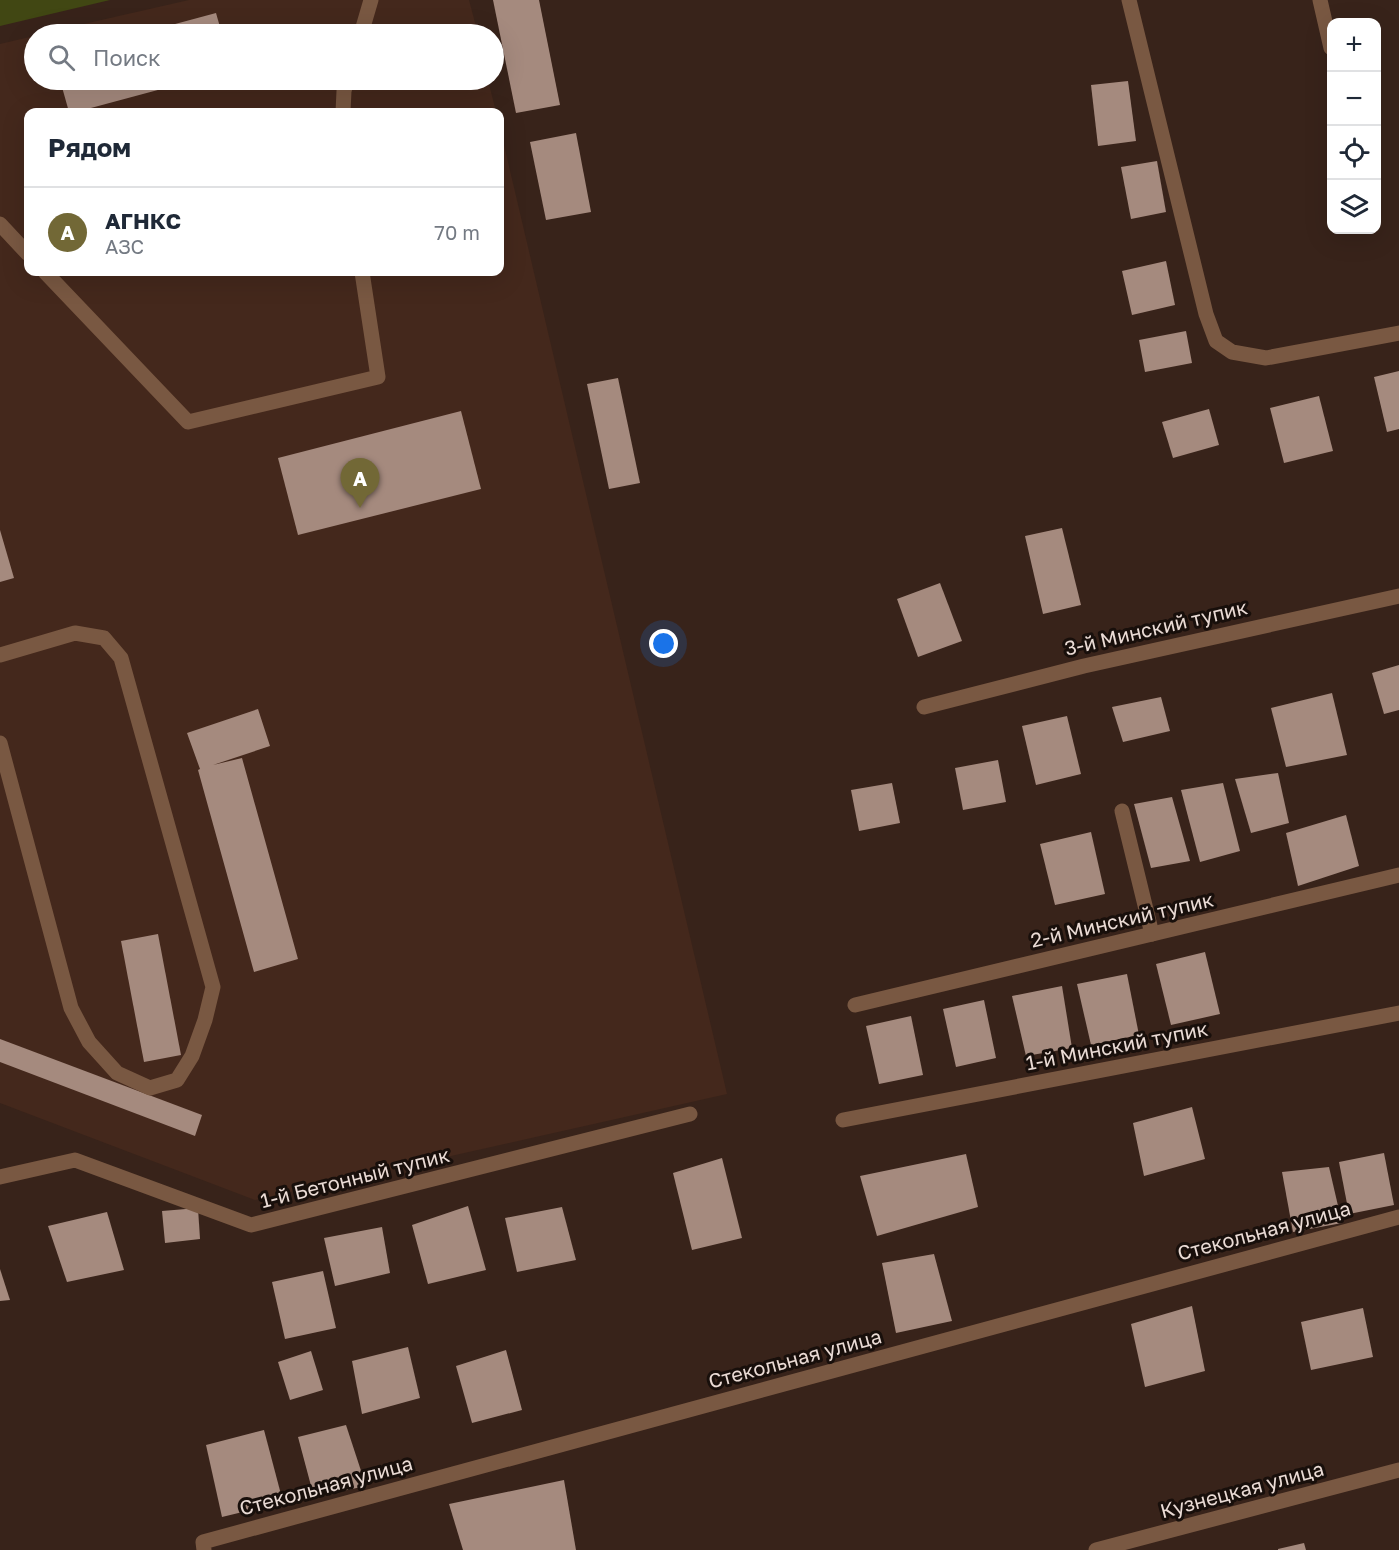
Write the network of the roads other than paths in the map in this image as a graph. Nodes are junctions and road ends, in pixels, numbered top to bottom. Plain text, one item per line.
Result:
1 (371, 0) edge
2 (1129, 0) edge
3 (1320, 0) edge
4 (364, 24) edge
5 (1327, 31) edge
6 (344, 90) edge
7 (343, 108) edge
8 (0, 224) edge
9 (24, 250) edge
10 (49, 276) edge
11 (363, 276) edge
12 (1399, 333) edge
13 (1399, 596) edge
14 (0, 655) edge
15 (924, 708) dead end
16 (0, 743) edge
17 (1122, 811) dead end
18 (1399, 875) edge
19 (1152, 934) junction
20 (855, 1005) dead end
21 (1399, 1012) edge
22 (690, 1114) dead end
23 (843, 1120) dead end
24 (0, 1177) edge
25 (1399, 1217) edge
26 (1399, 1470) edge
27 (203, 1546) edge
28 (1096, 1550) edge

1 - 4 street
2 - 12 street
3 - 5 street
6 - 7 street
8 - 9 street
10 - 11 street
13 - 15 street, 3-й Минский тупик
14 - 16 street
17 - 19 street
18 - 19 street, 2-й Минский тупик
19 - 20 street, 2-й Минский тупик
21 - 23 street, 1-й Минский тупик
22 - 24 street, 1-й Бетонный тупик
25 - 27 street, Стекольная улица
26 - 28 street, Кузнецкая улица

